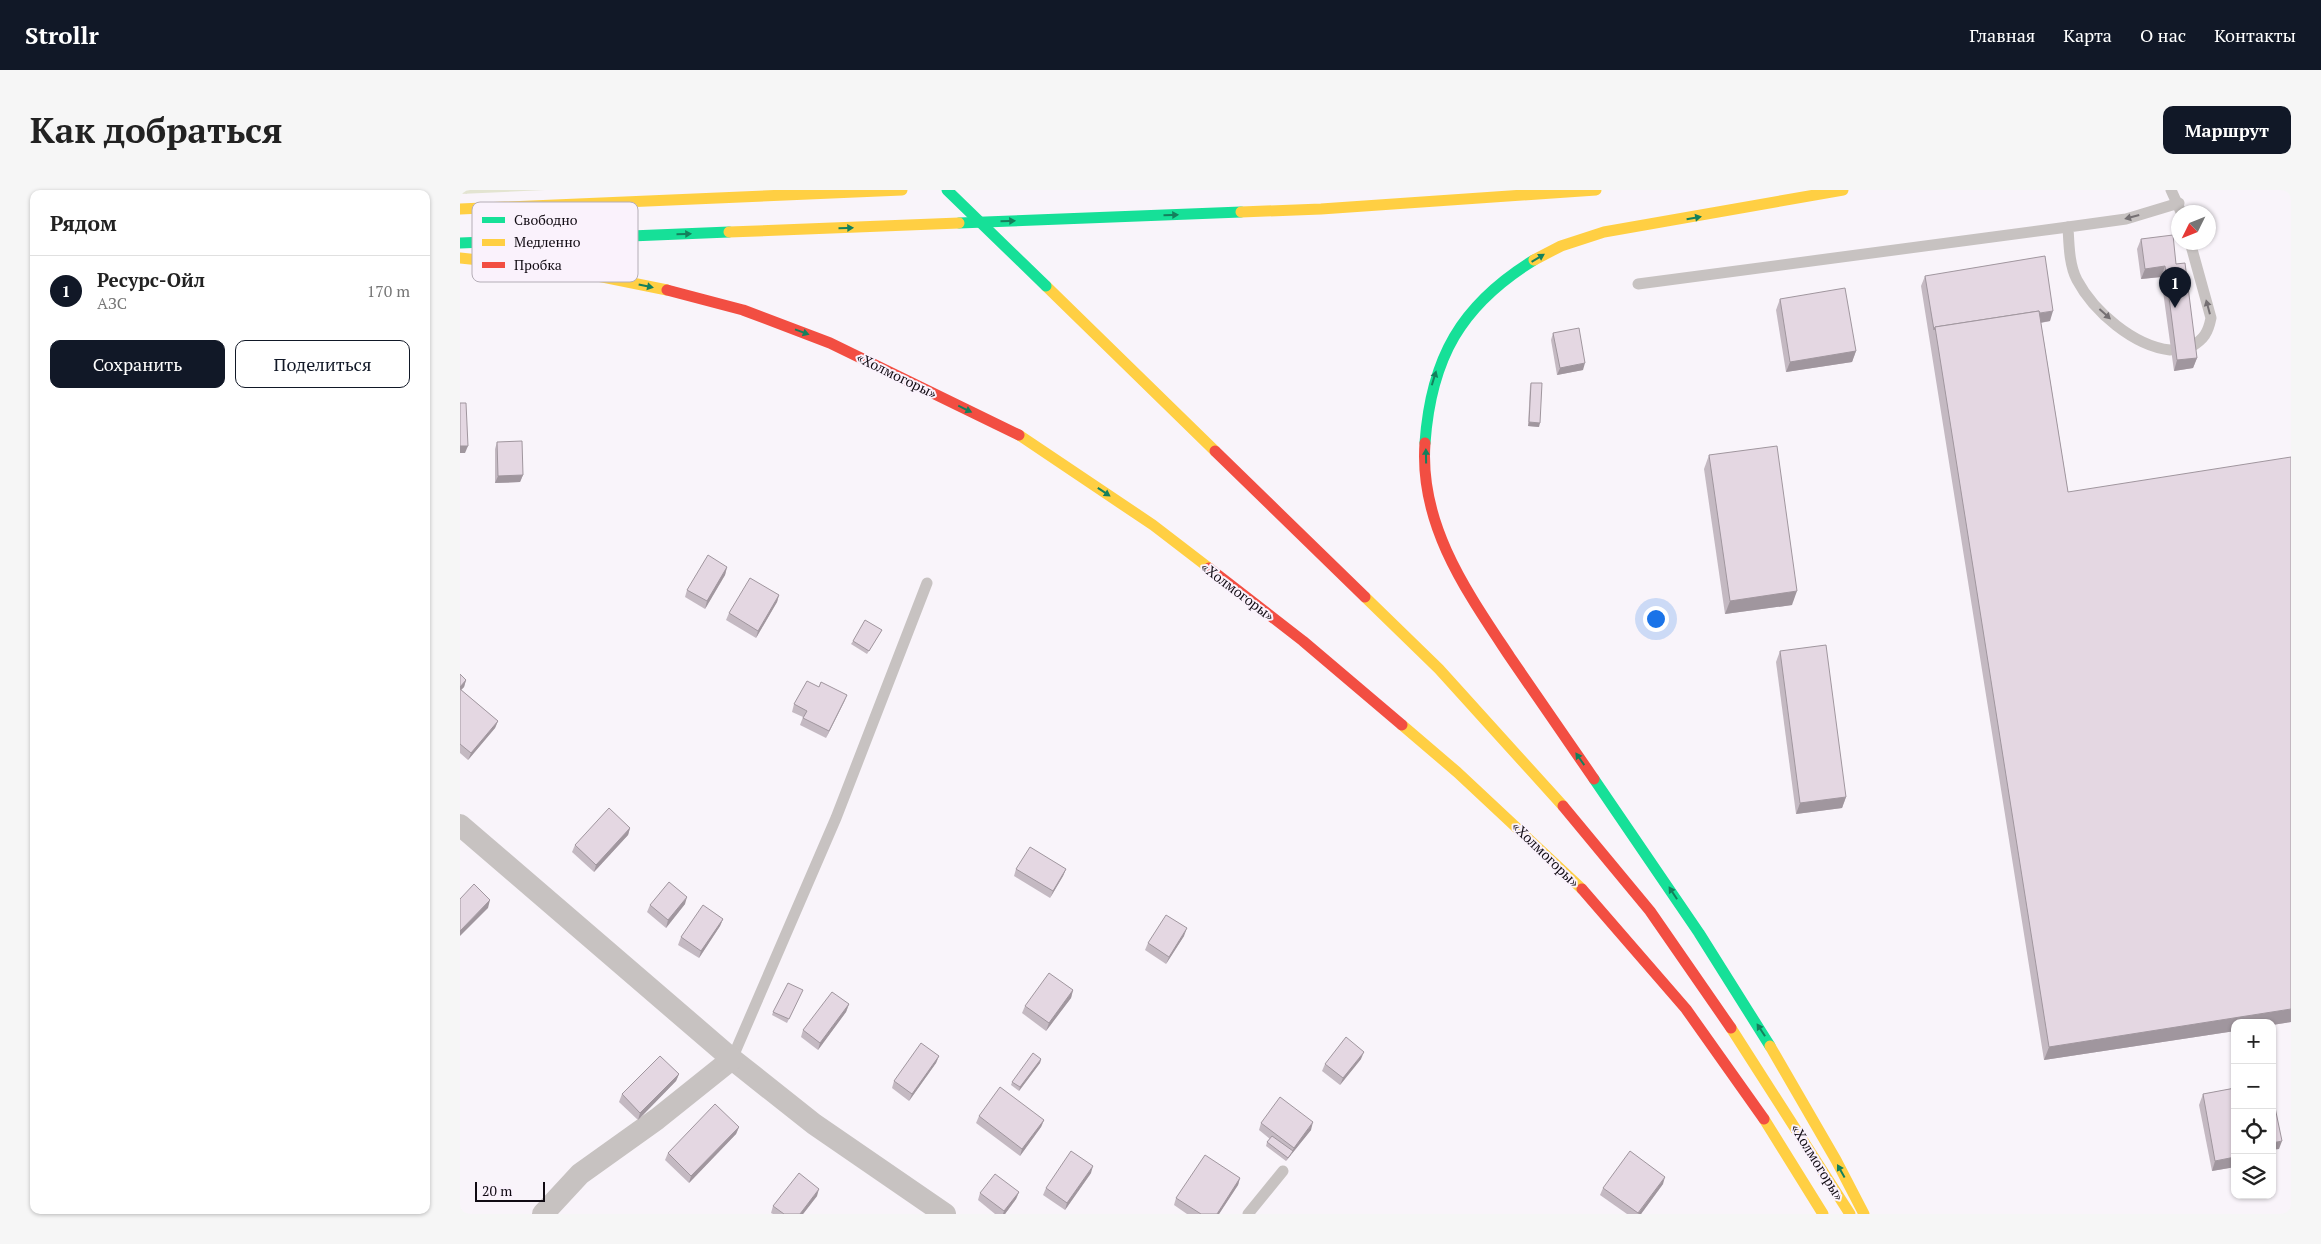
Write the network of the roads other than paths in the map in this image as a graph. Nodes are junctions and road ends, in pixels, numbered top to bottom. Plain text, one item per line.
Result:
1 (902, 190) edge
2 (947, 190) edge
3 (1596, 190) edge
4 (1843, 190) edge
5 (2171, 190) edge
6 (2181, 190) edge
7 (623, 202) edge
8 (2178, 205) edge
9 (2180, 205) edge
10 (2171, 210) edge
11 (2068, 227) junction
12 (638, 236) edge
13 (2192, 250) edge
14 (630, 282) edge
15 (1638, 284) dead end
16 (2191, 347) edge
17 (2170, 350) dead end
18 (927, 583) dead end
19 (460, 825) edge
20 (732, 1060) junction
21 (1284, 1171) dead end
22 (543, 1214) edge
23 (945, 1214) edge
24 (1248, 1214) edge
25 (1823, 1214) edge
26 (1850, 1214) edge
27 (1864, 1214) edge

1 - 7 main road
2 - 26 main road, «Холмогоры», bridge
12 -> 3 main road
27 -> 4 main road
5 - 8 lane
6 - 9 lane
10 -> 11 lane
11 - 15 lane
11 -> 17 lane
16 -> 13 lane
14 -> 25 main road, «Холмогоры»
18 - 20 lane
19 - 20 street
20 - 22 street
20 - 23 street
21 - 24 lane

